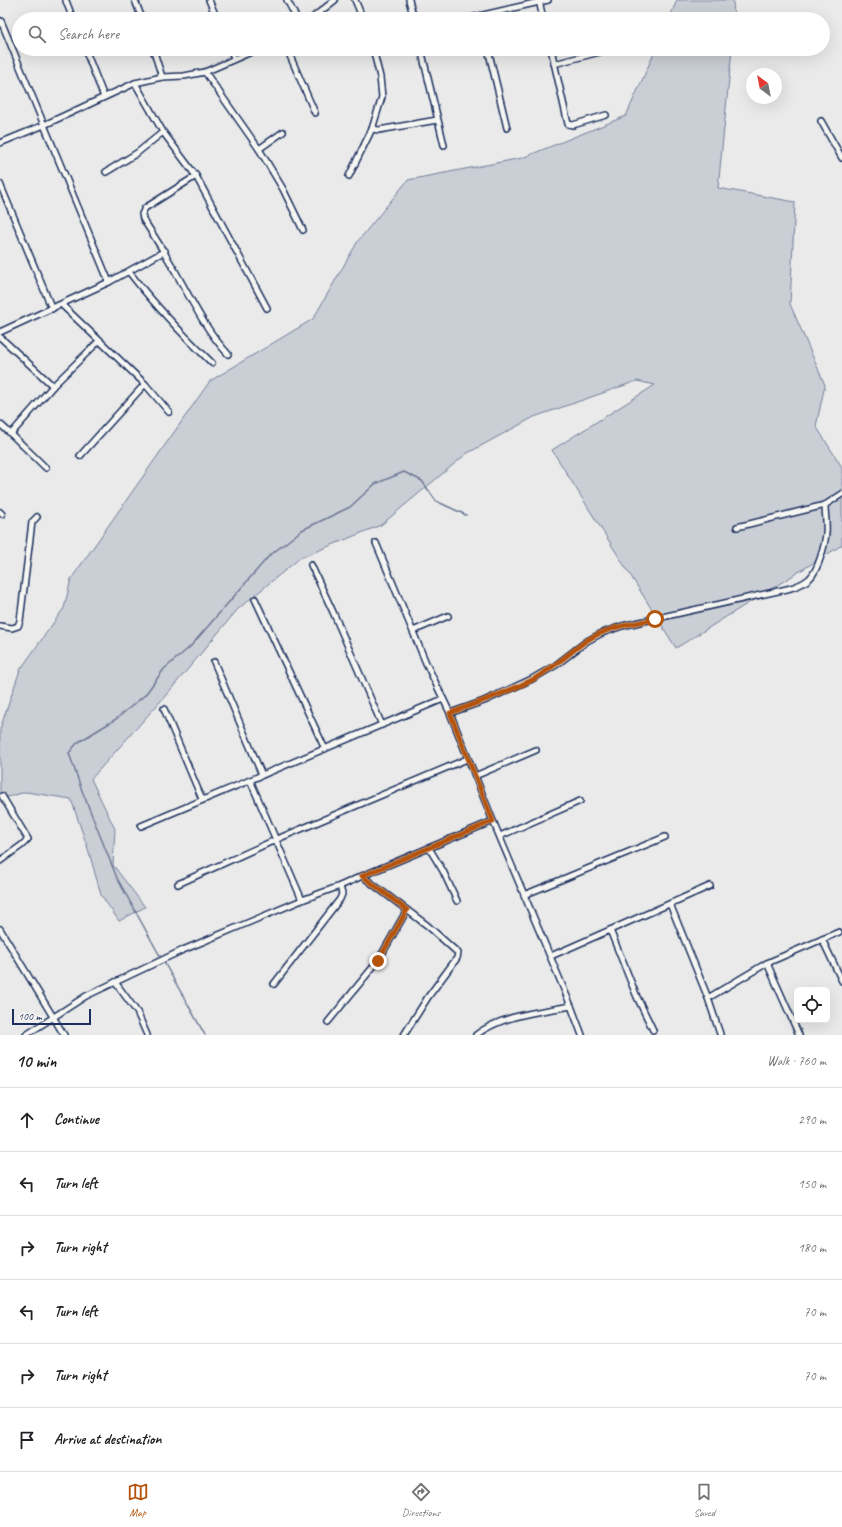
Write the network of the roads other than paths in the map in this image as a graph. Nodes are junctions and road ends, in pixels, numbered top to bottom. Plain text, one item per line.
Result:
1 (135, 0) edge
2 (209, 0) edge
3 (288, 0) edge
4 (335, 0) edge
5 (354, 0) edge
6 (409, 0) edge
7 (548, 0) edge
8 (539, 1) edge
9 (66, 2) dead end
10 (70, 12) edge
11 (139, 12) edge
12 (214, 12) edge
13 (294, 12) edge
14 (320, 12) edge
15 (360, 12) edge
16 (412, 12) edge
17 (501, 12) edge
18 (541, 12) edge
19 (1, 21) dead end
20 (12, 48) edge
21 (15, 56) edge
22 (88, 56) edge
23 (154, 56) edge
24 (239, 56) edge
25 (290, 56) edge
26 (375, 56) edge
27 (423, 56) edge
28 (490, 56) edge
29 (552, 56) edge
30 (584, 56) edge
31 (234, 58) joint
32 (554, 64) junction
33 (205, 72) junction
34 (162, 77) junction
35 (135, 83) junction
36 (104, 97) junction
37 (315, 113) dead end
38 (606, 115) dead end
39 (437, 120) junction
40 (821, 121) dead end
41 (44, 125) junction
42 (507, 128) dead end
43 (372, 129) junction
44 (163, 132) junction
45 (283, 132) dead end
46 (0, 143) edge
47 (444, 145) dead end
48 (259, 149) junction
49 (842, 158) edge
50 (106, 172) dead end
51 (196, 176) junction
52 (348, 176) dead end
53 (0, 184) edge
54 (303, 230) dead end
55 (165, 251) junction
56 (129, 272) junction
57 (109, 282) junction
58 (62, 305) junction
59 (267, 308) dead end
60 (52, 309) junction
61 (0, 332) edge
62 (0, 337) edge
63 (100, 340) junction
64 (228, 354) dead end
65 (212, 363) dead end
66 (145, 384) junction
67 (53, 386) junction
68 (169, 412) dead end
69 (0, 424) edge
70 (11, 434) junction
71 (80, 456) dead end
72 (46, 468) dead end
73 (842, 494) edge
74 (825, 505) junction
75 (37, 517) dead end
76 (737, 527) dead end
77 (376, 543) dead end
78 (311, 565) dead end
79 (255, 599) dead end
80 (448, 616) dead end
81 (0, 626) edge
82 (413, 631) junction
83 (214, 662) dead end
84 (443, 699) junction
85 (164, 709) dead end
86 (450, 713) junction
87 (382, 725) junction
88 (325, 749) junction
89 (536, 750) dead end
90 (468, 759) junction
91 (262, 774) junction
92 (474, 776) junction
93 (250, 780) junction
94 (2, 796) dead end
95 (202, 799) junction
96 (580, 801) dead end
97 (493, 821) junction
98 (141, 826) dead end
99 (500, 836) junction
100 (665, 836) dead end
101 (275, 840) junction
102 (430, 848) junction
103 (0, 861) edge
104 (362, 876) junction
105 (178, 884) dead end
106 (340, 886) junction
107 (710, 886) dead end
108 (524, 895) junction
109 (302, 900) junction
110 (457, 900) dead end
111 (670, 904) junction
112 (407, 910) junction
113 (0, 929) edge
114 (610, 930) junction
115 (839, 932) dead end
116 (822, 939) junction
117 (551, 956) junction
118 (767, 963) junction
119 (842, 981) edge
120 (115, 982) junction
121 (274, 984) dead end
122 (708, 998) junction
123 (571, 1006) junction
124 (53, 1018) junction
125 (328, 1022) dead end
126 (653, 1030) dead end
127 (720, 1034) dead end
128 (26, 1035) edge
129 (64, 1035) edge
130 (147, 1035) edge
131 (404, 1035) edge
132 (476, 1035) edge
133 (582, 1035) edge
134 (799, 1035) edge

1 - 11 street
2 - 12 street
3 - 13 street
4 - 14 street
5 - 15 street
6 - 16 street
7 - 8 street
8 - 17 street
8 - 18 street
9 - 10 street
19 - 20 street
21 - 41 street
22 - 36 street
23 - 34 street
24 - 31 street
25 - 37 street
26 - 43 street
27 - 39 street
28 - 42 street
29 - 32 street
30 - 32 street
31 - 33 street
32 - 38 street
33 - 34 street
33 - 48 street
34 - 35 street
35 - 36 street
35 - 44 street
36 - 41 street
39 - 43 street
39 - 47 street
40 - 49 street
41 - 46 street
41 - 57 street
43 - 52 street
44 - 50 street
44 - 51 street
45 - 48 street
48 - 54 street
51 - 55 street
51 - 59 street
53 - 60 street
55 - 56 street
55 - 64 street
56 - 57 street
56 - 65 street
57 - 58 street
58 - 60 street
58 - 63 street
60 - 61 street
62 - 67 street
63 - 66 street
63 - 67 street
66 - 68 street
66 - 71 street
67 - 70 street
69 - 70 street
70 - 72 street
73 - 74 street
74 - 76 street
74 - 86 street
75 - 81 street
77 - 82 street
78 - 87 street
79 - 88 street
80 - 82 street
82 - 84 street
83 - 91 street
84 - 86 street
84 - 87 street
85 - 95 street
86 - 90 street
87 - 88 street
88 - 91 street
89 - 92 street
90 - 92 street
90 - 101 street
91 - 93 street
92 - 97 street
93 - 95 street
93 - 101 street
94 - 103 street
95 - 98 street
96 - 99 street
97 - 99 street
97 - 102 street
99 - 108 street
100 - 108 street
101 - 105 street
101 - 109 street
102 - 104 street
102 - 110 street
104 - 106 street
104 - 112 street
106 - 109 street
106 - 121 street
107 - 111 street
108 - 117 street
109 - 120 street
111 - 114 street
111 - 122 street
112 - 125 street
112 - 131 street
113 - 124 street
114 - 117 street
114 - 126 street
115 - 116 street
116 - 118 street
116 - 119 street
117 - 123 street
118 - 122 street
118 - 134 street
120 - 124 street
120 - 130 street
122 - 127 street
123 - 132 street
123 - 133 street
124 - 128 street
124 - 129 street

